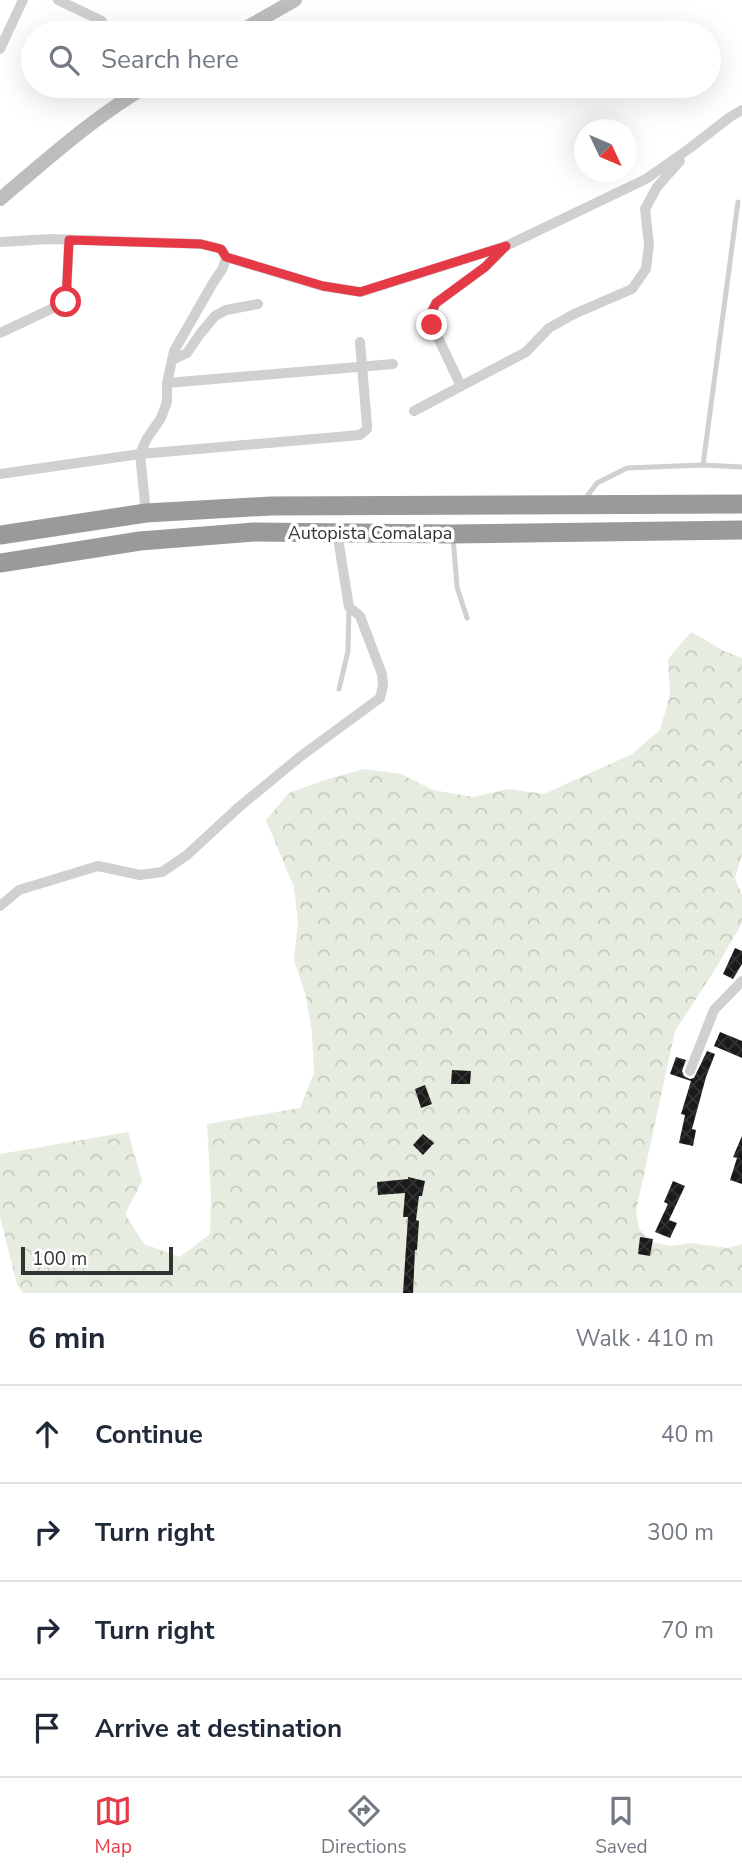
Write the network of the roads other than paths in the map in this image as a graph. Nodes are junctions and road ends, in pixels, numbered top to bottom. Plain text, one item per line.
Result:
1 (23, 0) edge
2 (58, 0) edge
3 (295, 0) edge
4 (102, 21) dead end
5 (258, 21) edge
6 (1, 46) edge
7 (128, 98) edge
8 (742, 110) edge
9 (690, 148) junction
10 (0, 199) edge
11 (738, 202) dead end
12 (69, 240) junction
13 (0, 242) edge
14 (506, 246) junction
15 (226, 257) junction
16 (258, 304) dead end
17 (0, 333) edge
18 (360, 342) dead end
19 (172, 360) junction
20 (393, 363) dead end
21 (362, 366) junction
22 (167, 383) junction
23 (461, 386) junction
24 (414, 411) dead end
25 (140, 454) junction
26 (703, 465) junction
27 (742, 467) edge
28 (0, 474) edge
29 (742, 505) edge
30 (580, 506) junction
31 (146, 513) junction
32 (742, 530) edge
33 (337, 532) junction
34 (453, 534) junction
35 (0, 535) edge
36 (0, 563) edge
37 (349, 607) junction
38 (467, 618) dead end
39 (339, 689) dead end
40 (0, 906) edge
41 (742, 982) edge
42 (690, 1071) dead end

1 - 6 street
2 - 4 street
3 - 5 main road
7 - 10 main road
8 - 9 street
9 - 14 street
9 - 23 street
11 - 26 lane
12 - 13 street
12 - 15 street
12 - 17 street
14 - 15 street
14 - 23 street
15 - 19 street
16 - 19 street
18 - 21 street
19 - 22 street
20 - 21 street
21 - 22 street
21 - 25 street
22 - 25 street
23 - 24 street
25 - 28 street
25 - 31 street
26 - 27 lane
26 - 30 lane
29 - 30 highway, Autopista Comalapa
30 - 31 highway, Autopista Comalapa
31 - 35 highway, Autopista Comalapa
32 - 34 highway, Autopista Comalapa
33 - 34 highway, Autopista Comalapa
33 - 36 highway, Autopista Comalapa
33 - 37 street
34 - 38 lane
37 - 39 lane
37 - 40 street
41 - 42 street

